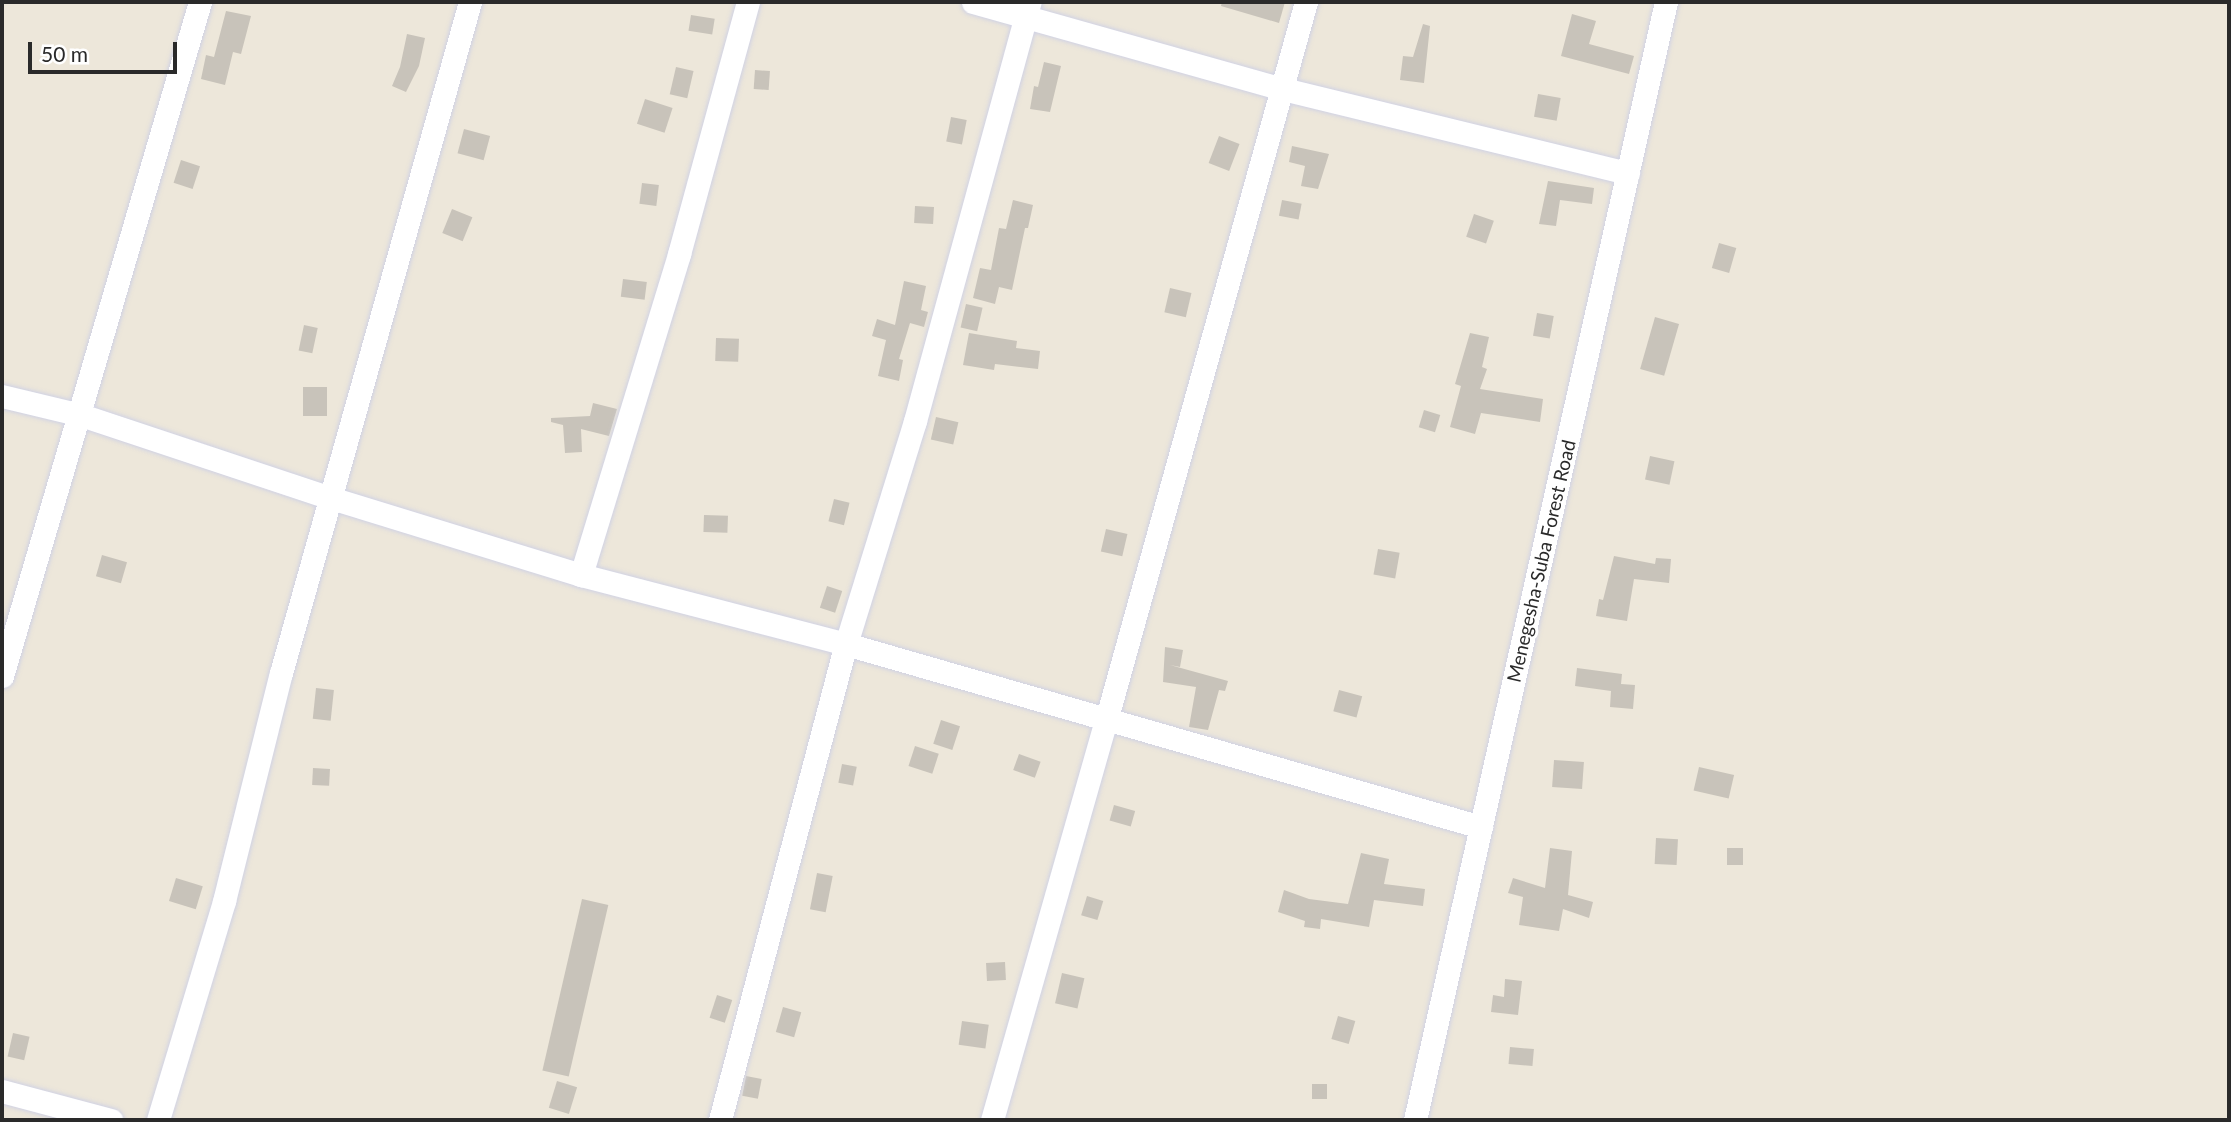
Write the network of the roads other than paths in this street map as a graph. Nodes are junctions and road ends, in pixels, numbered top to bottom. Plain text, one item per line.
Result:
1 (200, 2) edge
2 (470, 2) edge
3 (748, 2) edge
4 (973, 2) edge
5 (1306, 2) edge
6 (1666, 2) edge
7 (1028, 10) edge
8 (1283, 89) junction
9 (1628, 173) junction
10 (2, 396) edge
11 (80, 415) junction
12 (331, 498) junction
13 (581, 575) junction
14 (846, 644) junction
15 (2, 676) edge
16 (1106, 722) junction
17 (1481, 827) junction
18 (2, 1091) edge
19 (111, 1120) edge
20 (158, 1120) edge
21 (720, 1120) edge
22 (992, 1120) edge
23 (1415, 1120) edge

1 - 11 street
2 - 12 street
3 - 13 street
4 - 7 street
5 - 8 street
6 - 9 street, Menegesha-Suba Forest Road
7 - 8 street
7 - 14 street
8 - 9 street
8 - 16 street
9 - 17 street, Menegesha-Suba Forest Road
10 - 11 street
11 - 12 street
11 - 15 street
12 - 13 street
12 - 20 street
13 - 14 street
14 - 16 street
14 - 21 street
16 - 17 street
16 - 22 street
17 - 23 street, Menegesha-Suba Forest Road
18 - 19 street

